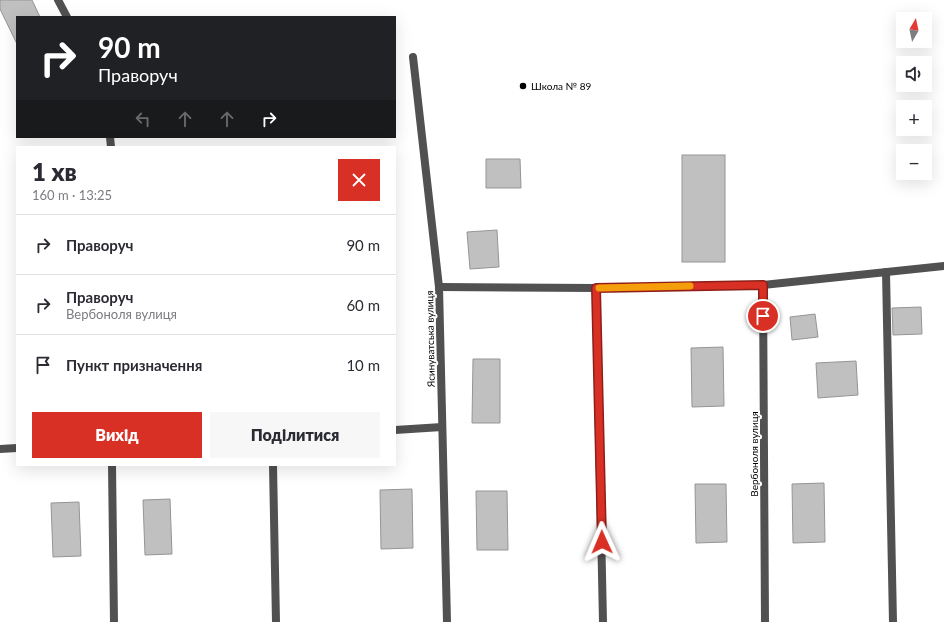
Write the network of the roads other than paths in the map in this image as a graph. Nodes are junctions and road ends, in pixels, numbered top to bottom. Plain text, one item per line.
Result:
1 (58, 0) edge
2 (66, 16) edge
3 (413, 57) dead end
4 (944, 266) edge
5 (886, 272) junction
6 (763, 285) junction
7 (439, 287) junction
8 (596, 288) junction
9 (442, 427) junction
10 (396, 430) edge
11 (16, 448) edge
12 (0, 449) edge
13 (112, 466) edge
14 (273, 466) edge
15 (114, 622) edge
16 (276, 622) edge
17 (447, 622) edge
18 (603, 622) edge
19 (764, 622) edge
20 (893, 622) edge

1 - 2 street
3 - 7 street, Ясинуватська вулиця
4 - 5 street
5 - 6 street
5 - 20 street
6 - 8 street
6 - 19 street, Вербоноля вулиця
7 - 8 street
7 - 9 street, Ясинуватська вулиця
8 - 18 street
9 - 10 street
9 - 17 street, Ясинуватська вулиця
11 - 12 street
13 - 15 street
14 - 16 street

